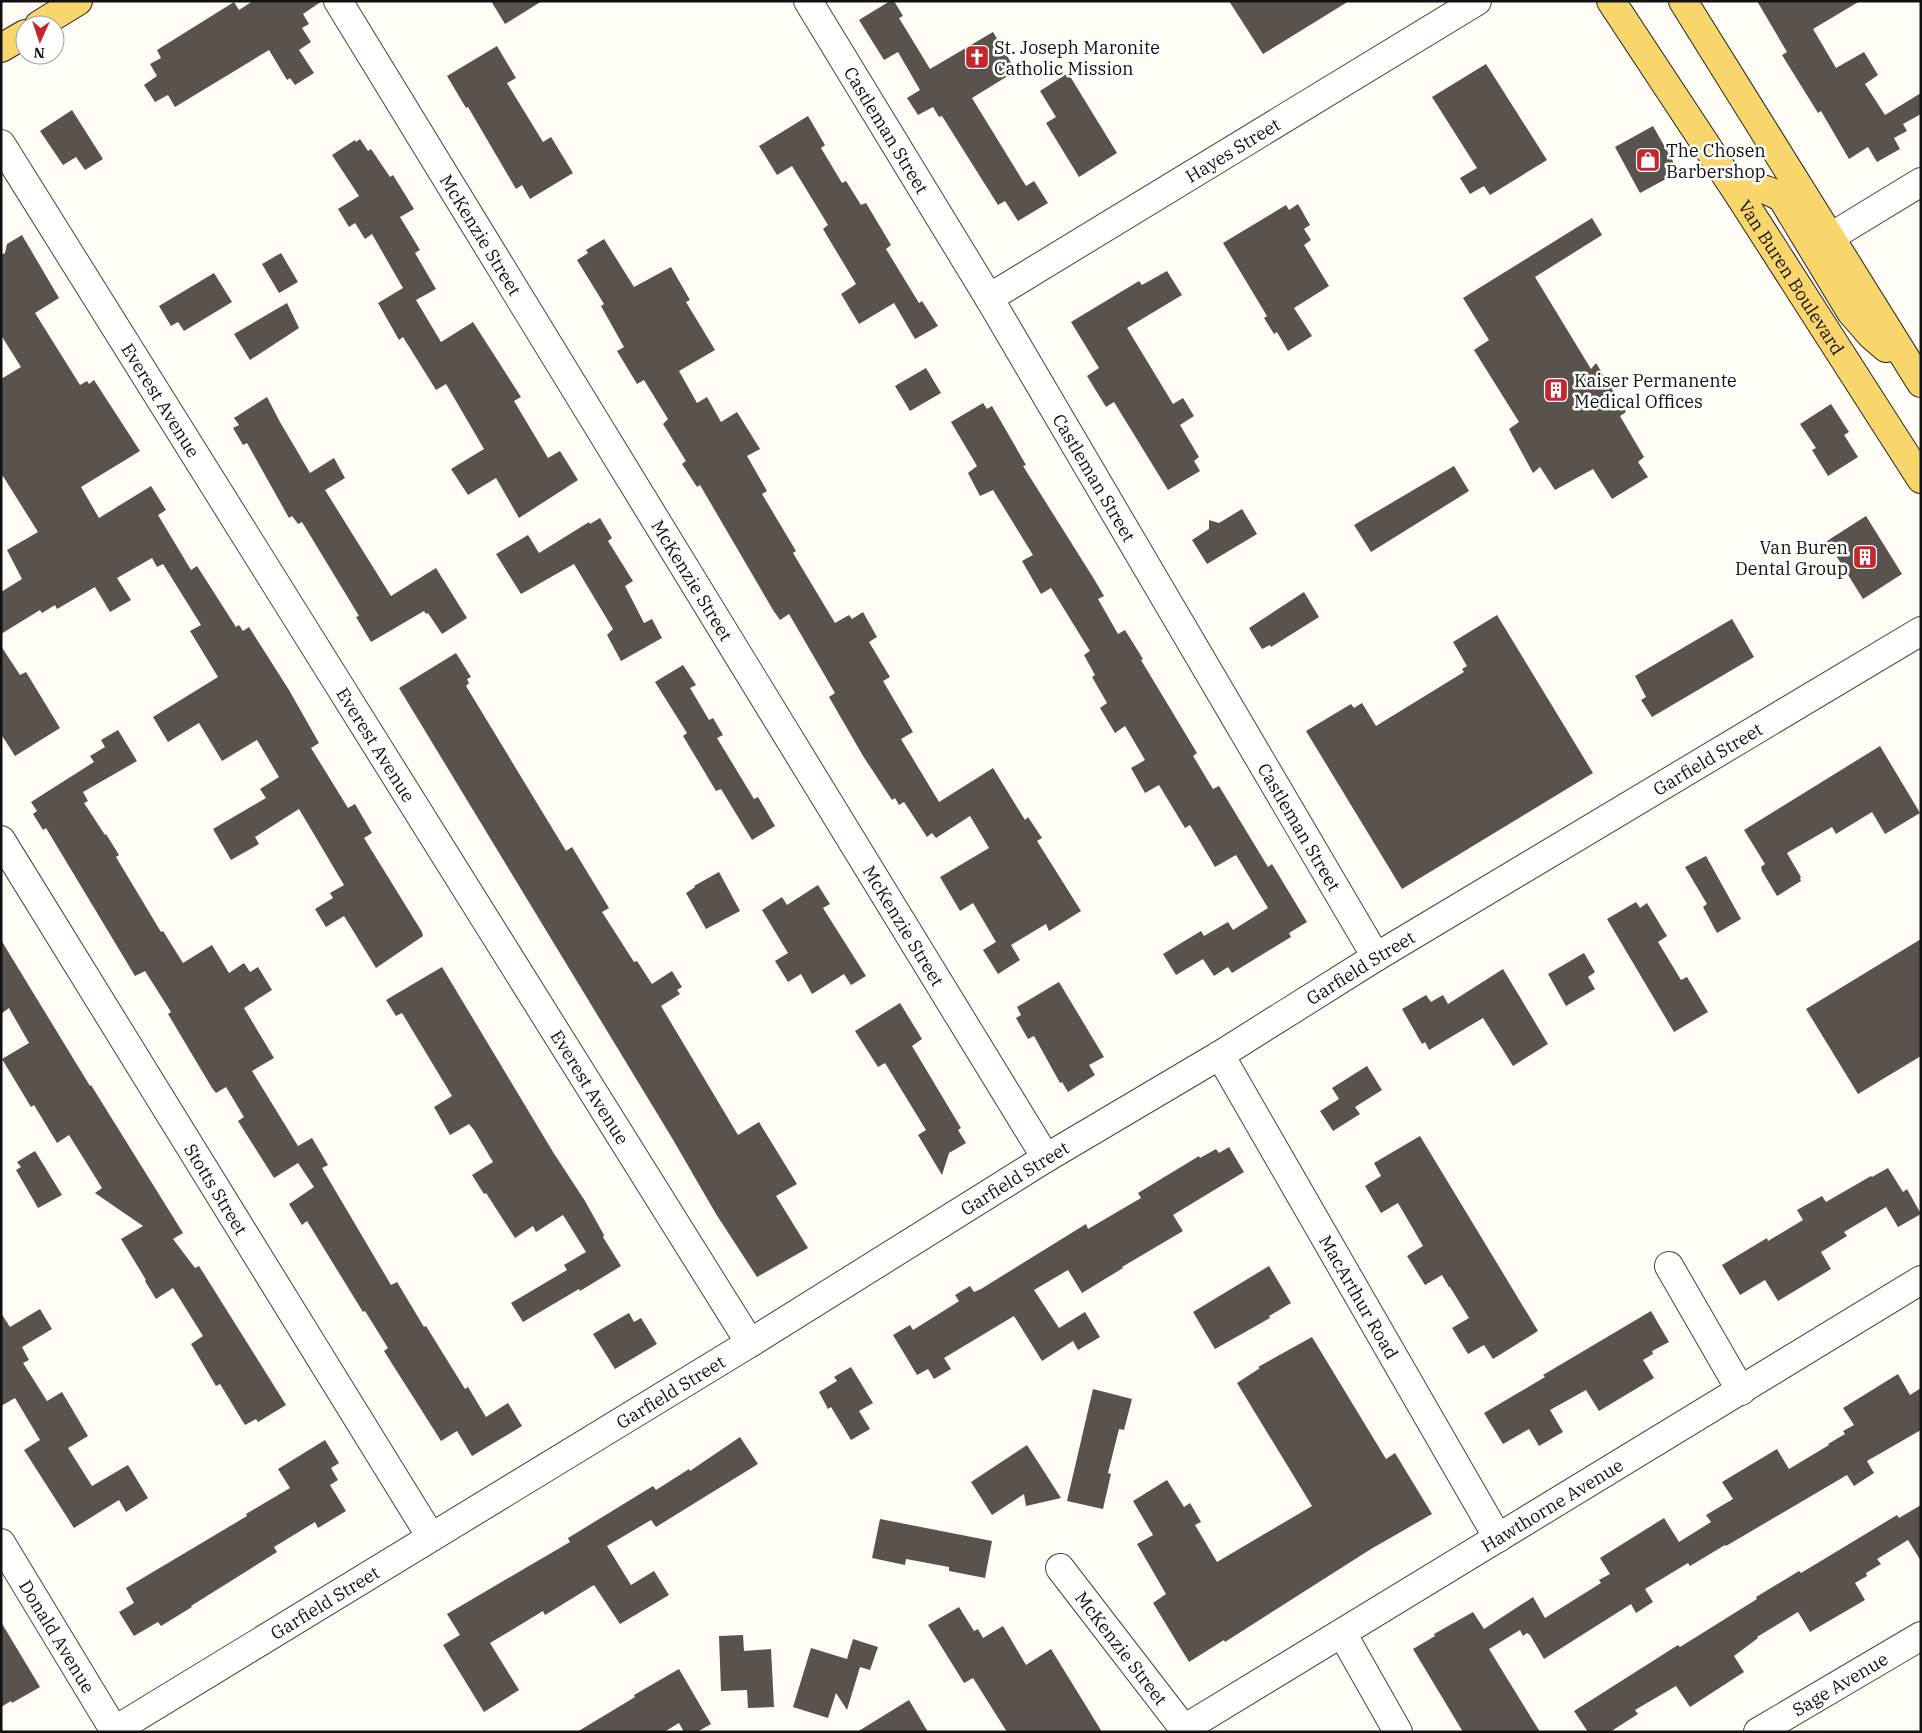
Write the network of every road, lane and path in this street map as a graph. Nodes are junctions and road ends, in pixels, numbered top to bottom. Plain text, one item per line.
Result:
1 (78, 1) edge
2 (338, 1) edge
3 (808, 1) edge
4 (1477, 1) edge
5 (1611, 1) edge
6 (1683, 1) edge
7 (55, 15) edge
8 (15, 40) edge
9 (1, 48) edge
10 (1, 144) edge
11 (1921, 182) edge
12 (1741, 198) junction
13 (1828, 238) junction
14 (989, 298) junction
15 (1916, 375) edge
16 (1921, 479) edge
17 (1921, 631) edge
18 (1, 840) edge
19 (1376, 957) junction
20 (1220, 1055) junction
21 (1046, 1158) junction
22 (1669, 1266) dead end
23 (1921, 1280) edge
24 (750, 1343) junction
25 (1741, 1390) junction
26 (431, 1537) junction
27 (1498, 1538) junction
28 (1, 1543) edge
29 (1060, 1568) dead end
30 (1342, 1632) junction
31 (1921, 1636) edge
32 (1184, 1729) joint
33 (113, 1731) edge
34 (1398, 1732) edge
35 (1758, 1732) edge

1 - 7 main road
2 - 21 street, McKenzie Street
3 - 14 street, Castleman Street
4 - 14 street, Hayes Street
5 - 12 main road, Van Buren Boulevard
6 - 13 main road
8 - 9 main road
10 - 24 street, Everest Avenue
11 - 13 street
12 - 15 main road
12 - 16 main road, Van Buren Boulevard
13 - 15 main road
14 - 19 street, Castleman Street
17 - 19 street, Garfield Street
18 - 26 street, Stotts Street
19 - 20 street, Garfield Street
20 - 21 street, Garfield Street
20 - 27 street, MacArthur Road
21 - 24 street, Garfield Street
22 - 25 street
23 - 25 street, Hawthorne Avenue
24 - 26 street, Garfield Street
25 - 27 street, Hawthorne Avenue
26 - 33 street, Garfield Street
27 - 30 street, Hawthorne Avenue
28 - 33 street, Donald Avenue
29 - 32 street, McKenzie Street
30 - 32 street, Hawthorne Avenue
30 - 34 street
31 - 35 street, Sage Avenue

